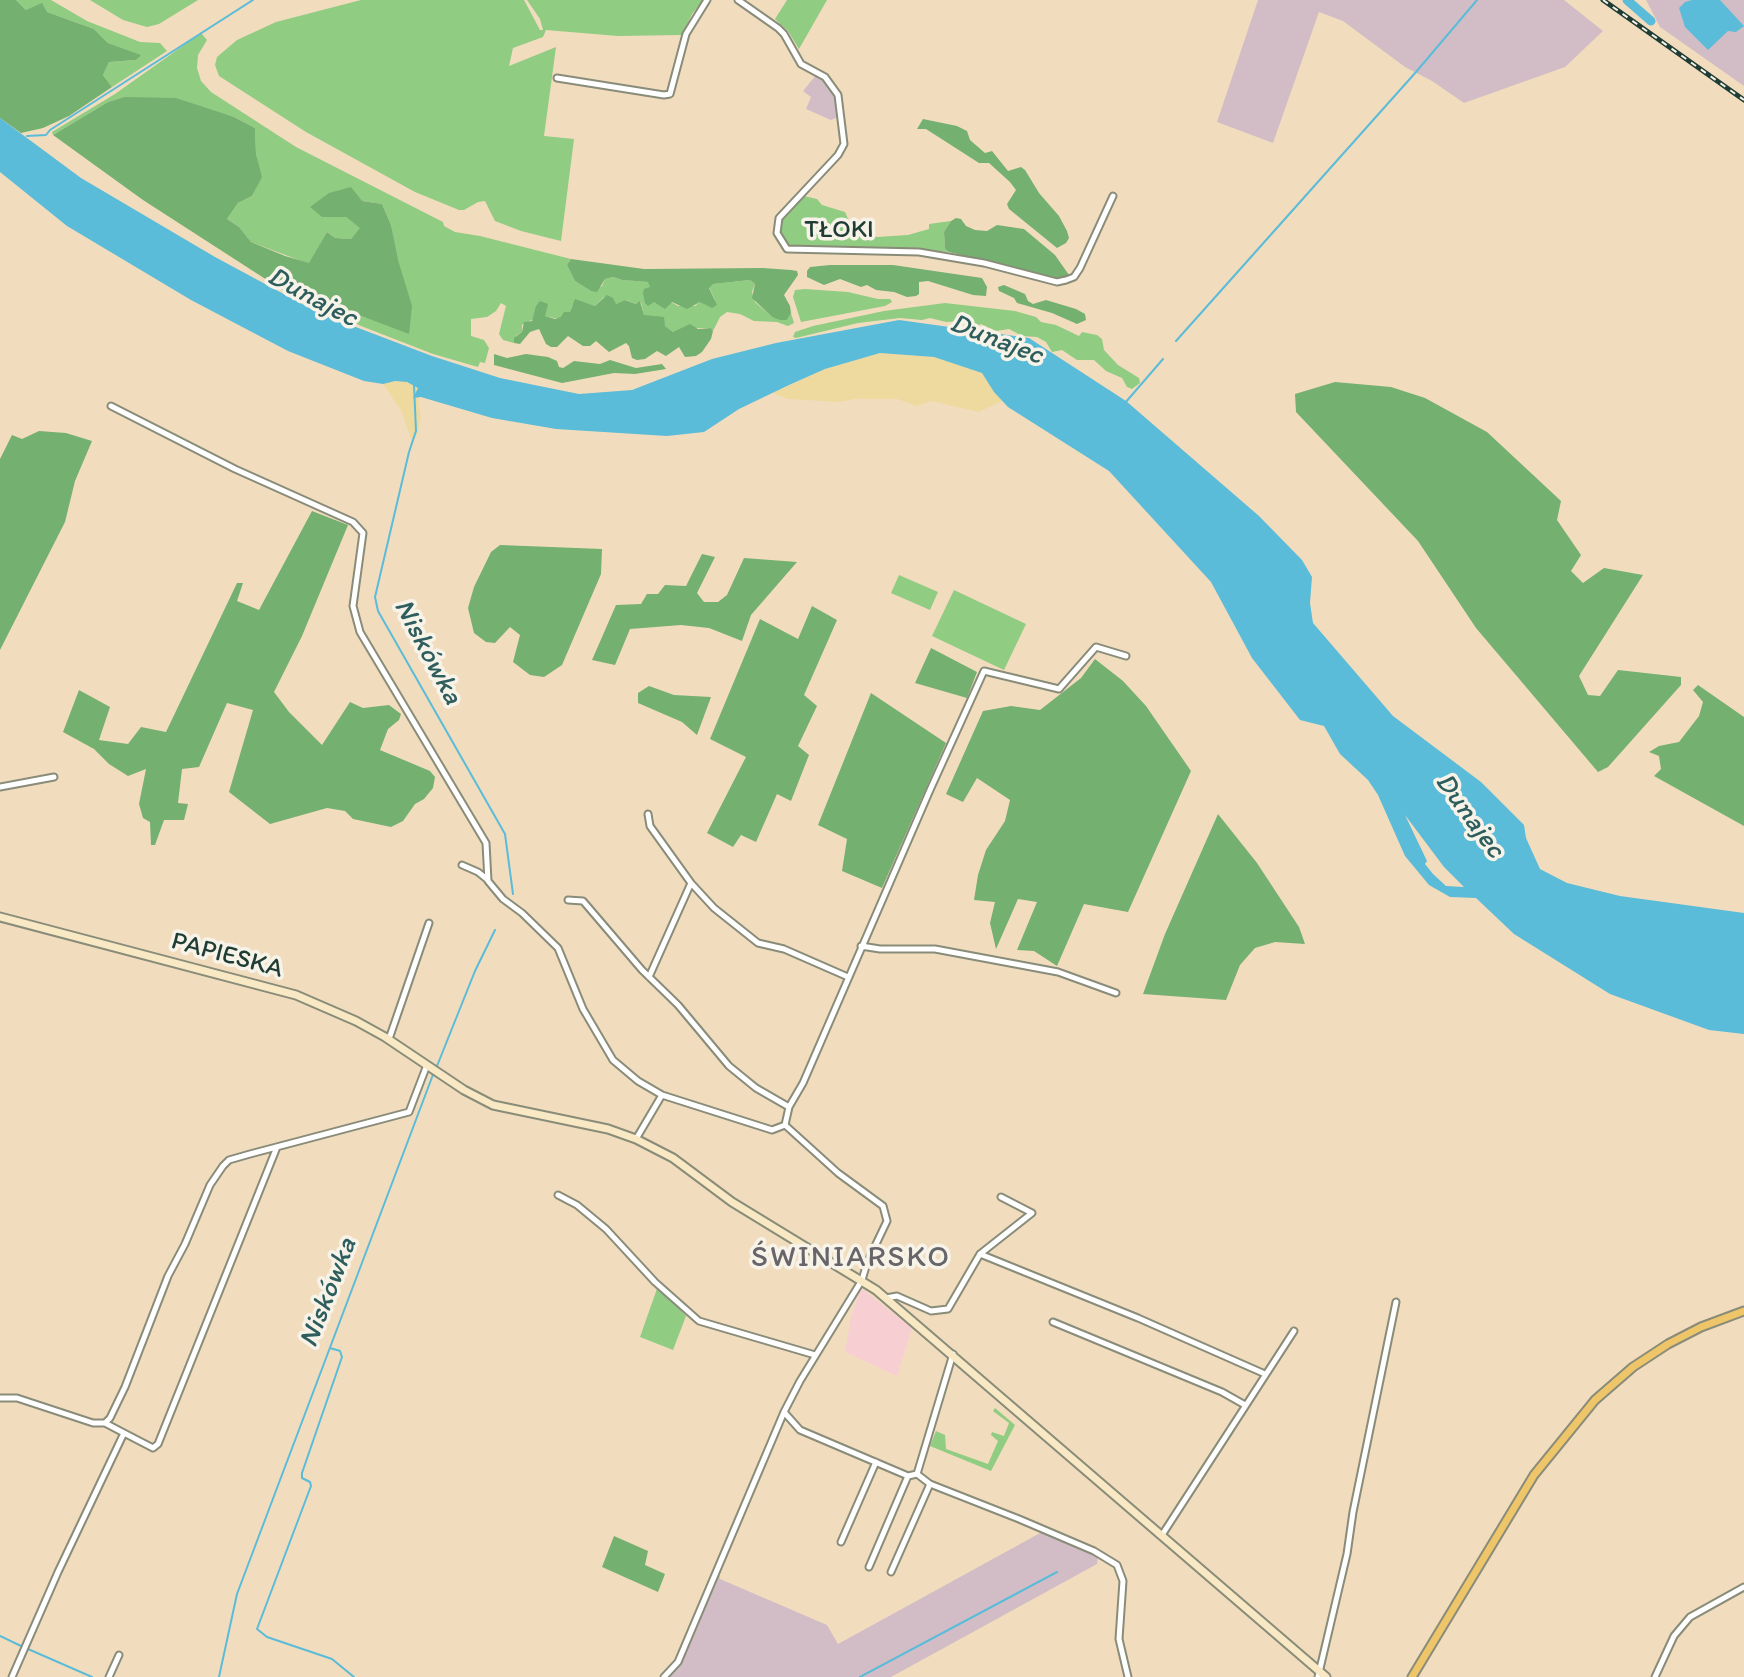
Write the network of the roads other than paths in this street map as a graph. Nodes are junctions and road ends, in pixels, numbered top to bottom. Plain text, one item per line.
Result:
1 (707, 0) edge
2 (738, 0) edge
3 (557, 78) dead end
4 (1113, 196) dead end
5 (111, 406) dead end
6 (1126, 656) dead end
7 (54, 777) dead end
8 (0, 787) edge
9 (648, 814) dead end
10 (462, 865) dead end
11 (488, 881) junction
12 (691, 883) junction
13 (568, 900) dead end
14 (0, 917) edge
15 (429, 923) dead end
16 (861, 946) junction
17 (649, 977) junction
18 (848, 977) junction
19 (1116, 993) dead end
20 (389, 1039) junction
21 (428, 1066) junction
22 (662, 1095) junction
23 (789, 1107) junction
24 (785, 1125) junction
25 (636, 1139) junction
26 (277, 1146) junction
27 (558, 1195) dead end
28 (1001, 1197) dead end
29 (980, 1254) junction
30 (862, 1280) junction
31 (886, 1298) junction
32 (1396, 1302) dead end
33 (1744, 1311) edge
34 (1053, 1322) dead end
35 (1294, 1331) dead end
36 (953, 1354) junction
37 (815, 1355) junction
38 (1265, 1374) junction
39 (0, 1398) edge
40 (1245, 1405) junction
41 (784, 1412) junction
42 (105, 1423) junction
43 (124, 1433) junction
44 (876, 1462) junction
45 (917, 1474) junction
46 (908, 1476) junction
47 (930, 1484) junction
48 (1162, 1535) junction
49 (841, 1542) dead end
50 (869, 1567) dead end
51 (891, 1572) dead end
52 (1744, 1587) edge
53 (119, 1655) dead end
54 (1319, 1674) edge
55 (12, 1677) edge
56 (109, 1677) edge
57 (664, 1677) edge
58 (1128, 1677) edge
59 (1326, 1677) edge
60 (1412, 1677) edge
61 (1655, 1677) edge

1 - 3 street
2 - 4 street, TŁOKI
5 - 11 street
6 - 16 street
7 - 8 street
9 - 12 street
10 - 11 street
11 - 22 street
12 - 17 street
12 - 18 street
13 - 17 street
14 - 20 street, PAPIESKA
15 - 20 street
16 - 18 street
16 - 19 street
17 - 23 street
18 - 23 street
20 - 21 street, PAPIESKA
21 - 25 street, PAPIESKA
21 - 26 street
22 - 24 street
22 - 25 street
23 - 24 street
24 - 30 street
25 - 30 street, PAPIESKA
26 - 42 street
26 - 43 street
27 - 37 street
28 - 29 street
29 - 31 street
29 - 38 street
30 - 31 street, PAPIESKA
30 - 37 street
31 - 36 street, PAPIESKA
32 - 54 street
33 - 60 main road
34 - 40 street
35 - 38 street
36 - 45 street
36 - 48 street, PAPIESKA
37 - 41 street
38 - 40 street
39 - 42 street
40 - 48 street
41 - 44 street
41 - 57 street
42 - 43 street
43 - 55 street
44 - 46 street
44 - 49 street
45 - 46 street
45 - 47 street
46 - 50 street
47 - 51 street
47 - 58 street
48 - 54 street, PAPIESKA
52 - 61 street
53 - 56 street
54 - 59 street, PAPIESKA

